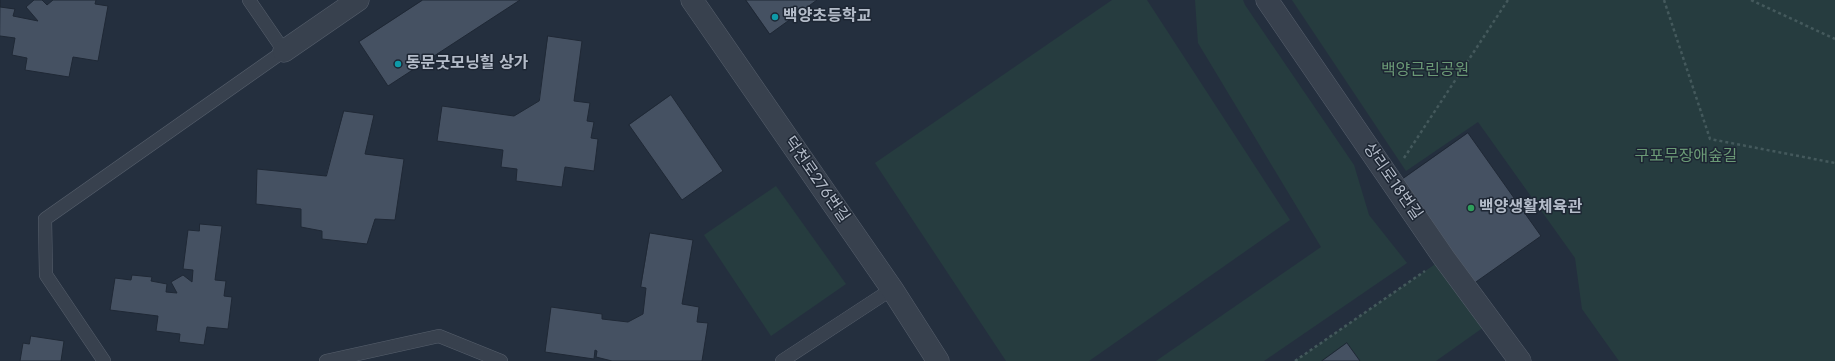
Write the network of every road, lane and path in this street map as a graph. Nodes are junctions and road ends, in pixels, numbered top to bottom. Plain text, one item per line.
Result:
1 (249, 0) edge
2 (358, 0) edge
3 (692, 0) edge
4 (1267, 0) edge
5 (1508, 0) edge
6 (1664, 0) edge
7 (1750, 0) edge
8 (1835, 39) edge
9 (284, 50) junction
10 (1401, 162) dead end
11 (1835, 163) edge
12 (1444, 258) junction
13 (892, 289) junction
14 (104, 361) edge
15 (326, 361) edge
16 (501, 361) edge
17 (782, 361) edge
18 (938, 361) edge
19 (1295, 361) edge
20 (1520, 361) edge

1 - 9 lane
2 - 9 street
3 - 13 street, 덕천로276번길
4 - 12 street, 상리로18번길
5 - 10 path
6 - 11 path
7 - 8 path
9 - 14 lane
12 - 19 path
12 - 20 street, 상리로18번길
13 - 17 lane
13 - 18 street, 덕천로276번길
15 - 16 lane

